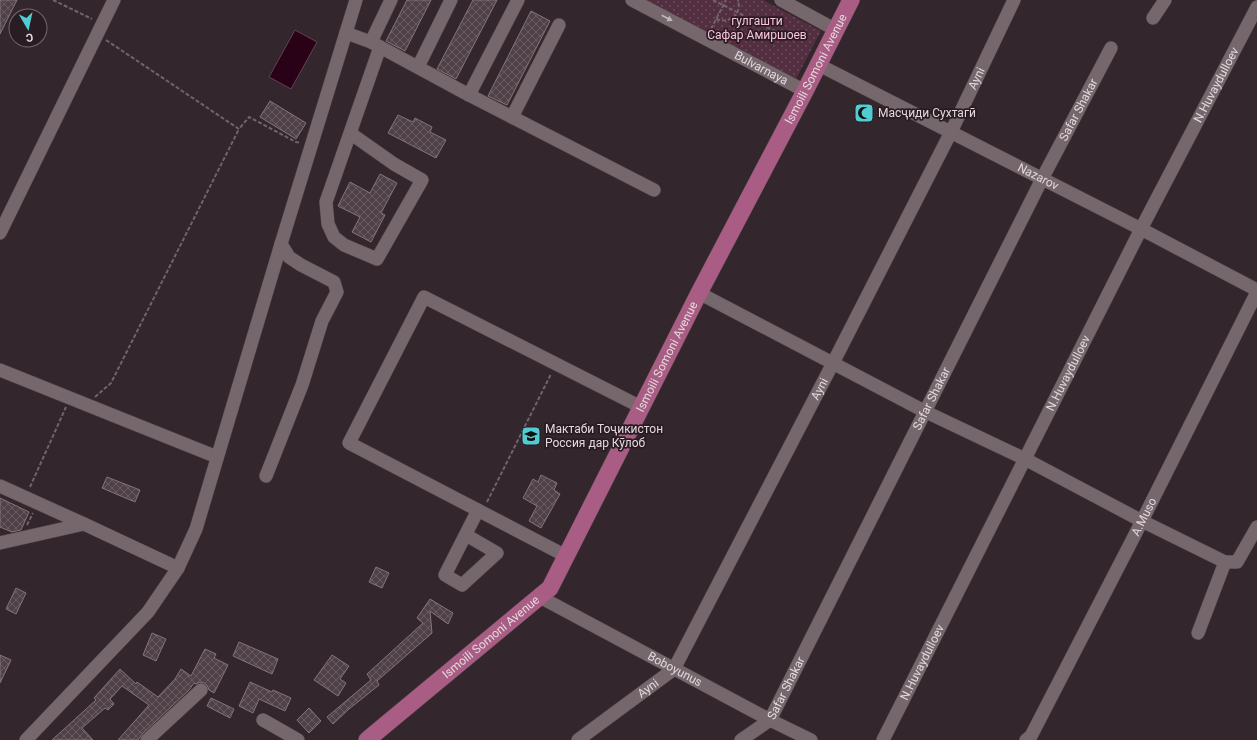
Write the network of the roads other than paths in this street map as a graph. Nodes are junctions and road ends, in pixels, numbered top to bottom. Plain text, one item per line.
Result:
1 (114, 0) edge
2 (356, 0) edge
3 (391, 0) edge
4 (451, 0) edge
5 (518, 0) edge
6 (632, 0) edge
7 (781, 0) edge
8 (851, 0) edge
9 (1014, 0) edge
10 (1165, 0) edge
11 (1257, 8) edge
12 (1153, 18) dead end
13 (559, 25) dead end
14 (836, 30) junction
15 (346, 33) junction
16 (375, 44) junction
17 (1112, 48) dead end
18 (819, 64) junction
19 (418, 67) junction
20 (805, 91) junction
21 (469, 95) junction
22 (512, 117) junction
23 (951, 132) junction
24 (350, 133) junction
25 (1042, 179) junction
26 (654, 190) dead end
27 (1141, 229) junction
28 (0, 233) edge
29 (281, 244) junction
30 (1257, 291) edge
31 (699, 293) junction
32 (834, 363) junction
33 (0, 370) edge
34 (641, 407) junction
35 (926, 412) junction
36 (217, 457) junction
37 (1025, 459) junction
38 (266, 476) dead end
39 (0, 486) edge
40 (480, 511) junction
41 (1142, 521) junction
42 (84, 524) junction
43 (1257, 527) edge
44 (466, 535) dead end
45 (0, 543) edge
46 (566, 556) junction
47 (1225, 562) junction
48 (178, 568) junction
49 (540, 597) junction
50 (1198, 633) dead end
51 (674, 669) junction
52 (200, 690) dead end
53 (263, 720) dead end
54 (770, 720) junction
55 (26, 740) edge
56 (147, 740) edge
57 (298, 740) edge
58 (367, 740) edge
59 (578, 740) edge
60 (741, 740) edge
61 (811, 740) edge
62 (883, 740) edge
63 (1026, 740) edge

1 - 28 street
2 - 15 street
3 - 16 street
4 - 19 street
5 - 21 street
6 -> 20 street, Bulvarnaya
7 - 14 street
8 - 14 main road, Ismoili Somoni Avenue
9 - 23 street, Ayni
10 - 12 street
11 - 27 street, N.Huvaydulloev
13 - 22 street
14 - 18 main road, Ismoili Somoni Avenue
15 - 16 street
15 - 29 street
16 - 19 street
16 - 24 street
17 - 25 street, Safar Shakar
18 - 20 main road, Ismoili Somoni Avenue
18 - 23 street, Nazarov
19 - 21 street
20 - 31 main road, Ismoili Somoni Avenue
21 - 22 street
22 - 26 street
23 - 25 street, Nazarov
23 - 32 street, Ayni
24 - 24 street
25 - 27 street, Nazarov
25 - 35 street, Safar Shakar
27 - 30 street, Nazarov
27 - 37 street, N.Huvaydulloev
29 - 36 street
29 - 38 street
30 - 41 street, A.Muso
31 - 32 street
31 - 34 main road, Ismoili Somoni Avenue
32 - 35 street
32 - 51 street, Ayni
33 - 36 street
34 - 40 street
34 - 46 main road, Ismoili Somoni Avenue
35 - 37 street
35 - 54 street, Safar Shakar
36 - 48 street
37 - 41 street
37 - 62 street, N.Huvaydulloev
39 - 42 street
40 - 44 street
40 - 46 street
41 - 47 street
41 - 63 street, A.Muso
42 - 45 street
42 - 48 street
43 - 47 street
46 - 49 main road, Ismoili Somoni Avenue
47 - 50 street
48 - 55 street
49 - 51 street, Boboyunus
49 - 58 main road, Ismoili Somoni Avenue
51 - 54 street, Boboyunus
51 - 59 street, Ayni
52 - 56 street
53 - 57 street
54 - 60 street, Safar Shakar
54 - 61 street, Boboyunus

